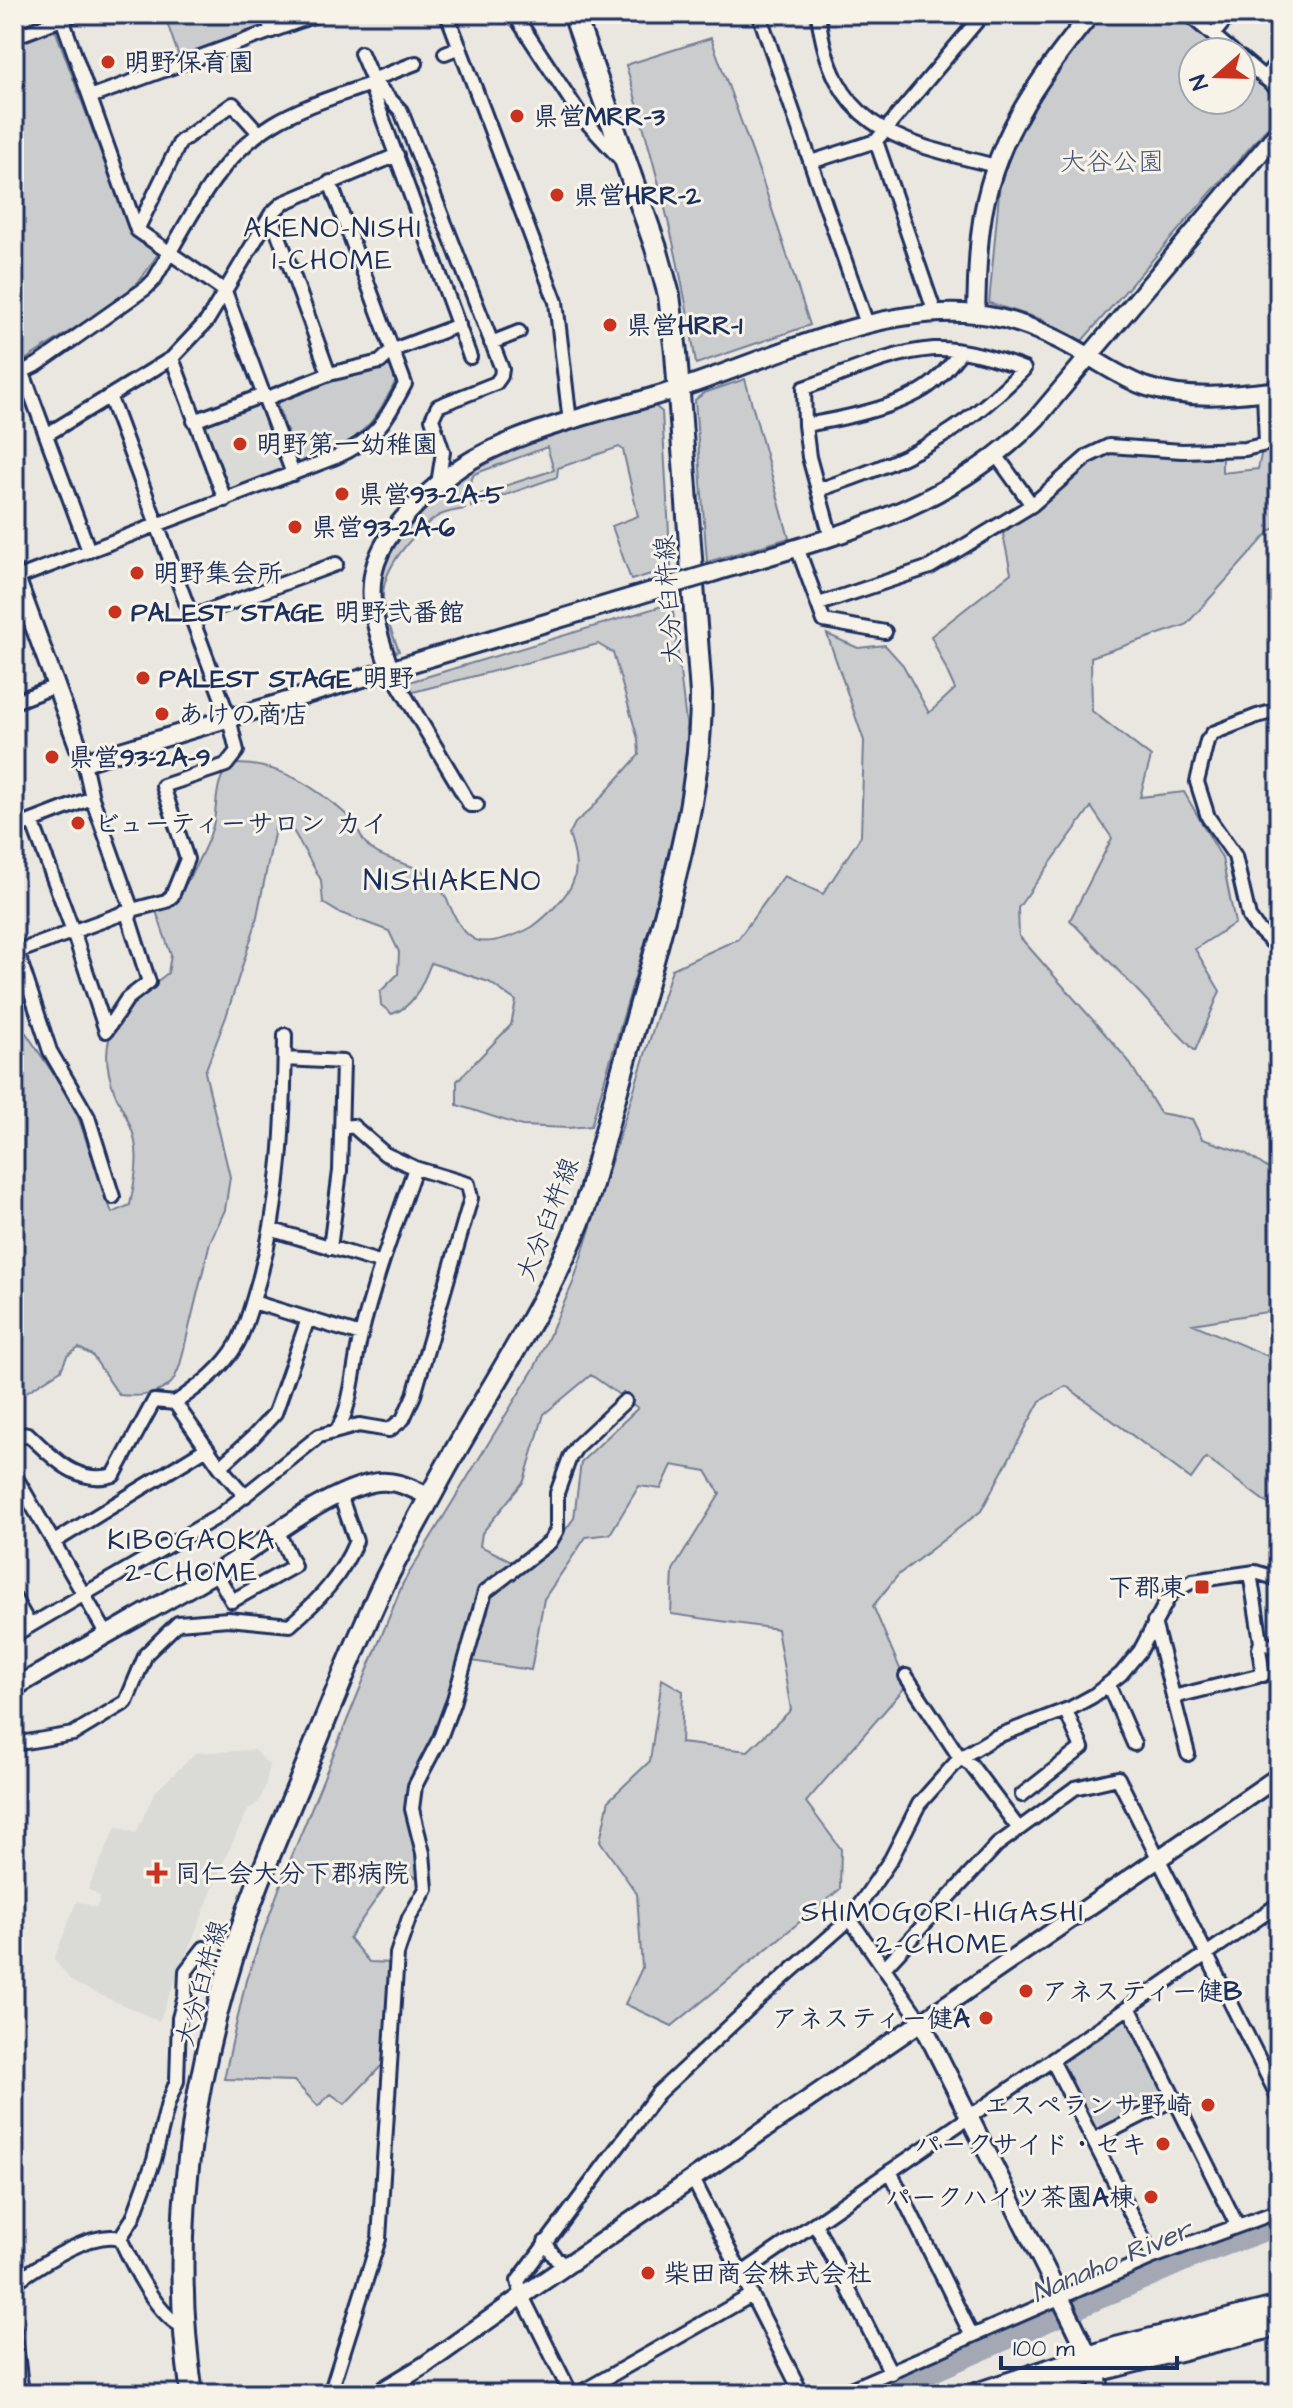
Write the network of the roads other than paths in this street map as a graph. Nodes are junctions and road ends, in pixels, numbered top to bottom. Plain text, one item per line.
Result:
1 (266, 14) edge
2 (318, 14) edge
3 (447, 14) edge
4 (514, 14) edge
5 (574, 14) edge
6 (759, 14) edge
7 (818, 14) edge
8 (983, 14) edge
9 (1091, 14) edge
10 (1188, 14) edge
11 (1230, 14) edge
12 (69, 15) edge
13 (272, 31) junction
14 (1213, 35) joint
15 (14, 37) edge
16 (460, 47) junction
17 (361, 53) dead end
18 (445, 53) dead end
19 (1279, 60) edge
20 (416, 63) dead end
21 (1257, 72) edge
22 (1264, 78) junction
23 (372, 83) junction
24 (1279, 90) edge
25 (90, 97) junction
26 (1279, 131) edge
27 (259, 133) junction
28 (880, 136) junction
29 (397, 155) junction
30 (811, 162) junction
31 (996, 166) junction
32 (628, 172) junction
33 (330, 182) junction
34 (271, 214) junction
35 (137, 230) junction
36 (170, 252) junction
37 (225, 291) junction
38 (935, 313) junction
39 (976, 314) junction
40 (867, 324) junction
41 (459, 325) junction
42 (519, 332) dead end
43 (491, 343) junction
44 (393, 350) junction
45 (961, 352) junction
46 (1089, 356) junction
47 (470, 357) dead end
48 (172, 358) junction
49 (329, 374) junction
50 (18, 375) edge
51 (678, 389) junction
52 (1272, 391) edge
53 (265, 397) junction
54 (110, 398) junction
55 (194, 421) junction
56 (570, 422) junction
57 (805, 425) junction
58 (46, 435) junction
59 (996, 455) junction
60 (293, 474) junction
61 (438, 484) junction
62 (818, 490) junction
63 (225, 500) junction
64 (1032, 505) junction
65 (158, 527) junction
66 (831, 537) junction
67 (797, 547) junction
68 (89, 551) junction
69 (336, 564) dead end
70 (15, 576) edge
71 (819, 604) junction
72 (192, 617) junction
73 (885, 632) dead end
74 (390, 670) junction
75 (56, 686) junction
76 (14, 702) edge
77 (1279, 710) edge
78 (229, 718) junction
79 (84, 762) junction
80 (92, 798) junction
81 (477, 805) dead end
82 (32, 821) junction
83 (14, 828) edge
84 (132, 910) junction
85 (73, 931) junction
86 (15, 949) edge
87 (1279, 949) edge
88 (285, 1035) dead end
89 (285, 1059) junction
90 (343, 1127) junction
91 (415, 1168) junction
92 (113, 1197) dead end
93 (273, 1230) junction
94 (330, 1248) junction
95 (382, 1263) junction
96 (253, 1302) junction
97 (308, 1319) junction
98 (361, 1335) junction
99 (625, 1401) dead end
100 (175, 1403) junction
101 (337, 1431) junction
102 (14, 1439) edge
103 (207, 1448) junction
104 (220, 1467) junction
105 (14, 1474) edge
106 (340, 1495) junction
107 (245, 1496) junction
108 (430, 1497) junction
109 (278, 1532) junction
110 (54, 1542) junction
111 (216, 1573) junction
112 (1250, 1573) junction
113 (1279, 1579) edge
114 (83, 1594) junction
115 (14, 1598) edge
116 (1154, 1621) junction
117 (30, 1626) junction
118 (106, 1633) junction
119 (14, 1635) edge
120 (1261, 1642) junction
121 (1279, 1649) edge
122 (906, 1676) dead end
123 (1108, 1684) junction
124 (14, 1688) edge
125 (1173, 1697) junction
126 (1066, 1711) junction
127 (14, 1744) edge
128 (1134, 1744) dead end
129 (1188, 1754) dead end
130 (960, 1758) junction
131 (1279, 1776) edge
132 (1022, 1795) dead end
133 (1019, 1829) junction
134 (1159, 1859) junction
135 (1279, 1904) edge
136 (850, 1919) junction
137 (204, 1948) dead end
138 (1206, 1954) junction
139 (884, 1968) junction
140 (1129, 2007) junction
141 (922, 2023) junction
142 (1052, 2060) junction
143 (1174, 2099) junction
144 (1279, 2099) edge
145 (969, 2117) junction
146 (1093, 2140) junction
147 (890, 2171) junction
148 (693, 2179) junction
149 (1279, 2211) edge
150 (815, 2223) junction
151 (1237, 2225) junction
152 (120, 2238) junction
153 (545, 2242) junction
154 (1153, 2257) junction
155 (569, 2264) junction
156 (741, 2274) junction
157 (14, 2283) edge
158 (752, 2295) junction
159 (522, 2296) junction
160 (1060, 2298) junction
161 (1279, 2307) edge
162 (1279, 2325) edge
163 (185, 2327) junction
164 (14, 2328) edge
165 (972, 2336) junction
166 (16, 2363) edge
167 (1092, 2364) junction
168 (891, 2373) junction
169 (22, 2394) edge
170 (192, 2394) edge
171 (330, 2394) edge
172 (377, 2394) edge
173 (571, 2394) edge
174 (578, 2394) edge
175 (802, 2394) edge
176 (839, 2394) edge
177 (976, 2394) edge
178 (1028, 2394) edge
179 (1101, 2394) edge

1 - 13 street
2 - 13 street
3 - 16 street
4 - 32 street
5 - 32 main road, 大分臼杵線
6 - 30 street
7 - 28 street
8 - 28 street
9 - 31 street
10 - 14 street
11 - 14 street
12 - 15 street
12 - 25 street
13 - 25 street
16 - 18 street
16 - 56 street
17 - 23 street
19 - 22 street
20 - 23 street
21 - 22 street
22 - 24 street
23 - 27 street
23 - 29 street
23 - 43 street
25 - 35 street
26 - 46 street
27 - 35 street
27 - 36 street
28 - 30 street
28 - 31 street
28 - 38 street
29 - 33 street
29 - 41 street
30 - 40 street
31 - 39 street
32 - 51 main road, 大分臼杵線
33 - 34 street
33 - 44 street
34 - 37 street
34 - 49 street
35 - 36 street
36 - 37 street
36 - 50 street
37 - 48 street
37 - 53 street
38 - 39 street
38 - 40 street
39 - 46 street
40 - 51 street
41 - 44 street
41 - 47 street
42 - 43 street
43 - 61 street
44 - 49 street
44 - 60 street
45 - 57 street
45 - 57 street
45 - 62 street
46 - 52 street
46 - 59 street
48 - 54 street
48 - 55 street
49 - 53 street
50 - 58 street
51 - 56 street
51 - 108 main road, 大分臼杵線
52 - 64 street
53 - 55 street
53 - 60 street
54 - 58 street
54 - 65 street
55 - 63 street
56 - 61 street
57 - 62 street
58 - 68 street
59 - 64 street
59 - 66 street
60 - 63 street
61 - 74 street
62 - 66 street
63 - 65 street
64 - 71 street
65 - 68 street
65 - 72 street
66 - 67 street
67 - 71 street
67 - 74 street, bridge
68 - 70 street
69 - 72 street
70 - 75 street
71 - 73 street
72 - 78 street
74 - 78 street
74 - 81 street
75 - 76 street
75 - 79 street
77 - 87 street
78 - 79 street
78 - 84 street
79 - 80 street
80 - 82 street
80 - 84 street
82 - 83 street
82 - 85 street
84 - 85 street
84 - 85 street
85 - 86 street
86 - 92 street
88 - 89 street
89 - 90 street
89 - 93 street
90 - 91 street
90 - 94 street
91 - 95 street
91 - 101 street
93 - 94 street
93 - 96 street
94 - 95 street
95 - 98 street
96 - 97 street
96 - 100 street
97 - 98 street
97 - 104 street
98 - 101 street
99 - 171 street
100 - 102 street
100 - 103 street
101 - 107 street
103 - 104 street
103 - 110 street
104 - 107 street
105 - 110 street
106 - 108 street
106 - 109 street
106 - 127 street
107 - 114 street
108 - 163 main road, 大分臼杵線
109 - 111 street
109 - 111 street
110 - 114 street
111 - 118 street
112 - 113 street
112 - 116 street
112 - 120 street
114 - 117 street
114 - 118 street
115 - 117 street
116 - 123 street
116 - 125 street
117 - 119 street
118 - 124 street
120 - 121 street
120 - 125 street
122 - 130 street
123 - 126 street
123 - 128 street
125 - 129 street
126 - 130 street
126 - 132 street
130 - 133 street
130 - 136 street
131 - 134 street
133 - 134 street
133 - 139 street
134 - 138 street
134 - 141 street
135 - 138 street
136 - 139 street
136 - 153 street
137 - 152 street
138 - 140 street
138 - 144 street
139 - 141 street
140 - 142 street
140 - 143 street
141 - 145 street
141 - 148 street
142 - 145 street
142 - 146 street
143 - 146 street
143 - 151 street
145 - 147 street
145 - 160 street
146 - 154 street
147 - 150 street
147 - 165 street
148 - 155 street
148 - 156 street
149 - 151 street
150 - 156 street
150 - 168 street
151 - 154 street
152 - 157 street
152 - 163 street
153 - 155 street
153 - 159 street
154 - 160 street
155 - 159 street
156 - 158 street
158 - 174 street
158 - 175 street
159 - 172 street
159 - 173 street
160 - 165 street
160 - 167 street
161 - 167 main road
162 - 167 main road
163 - 170 main road, 大分臼杵線
164 - 166 street
165 - 168 street
166 - 169 street
167 - 177 main road
167 - 178 main road
167 - 179 street
168 - 176 street

